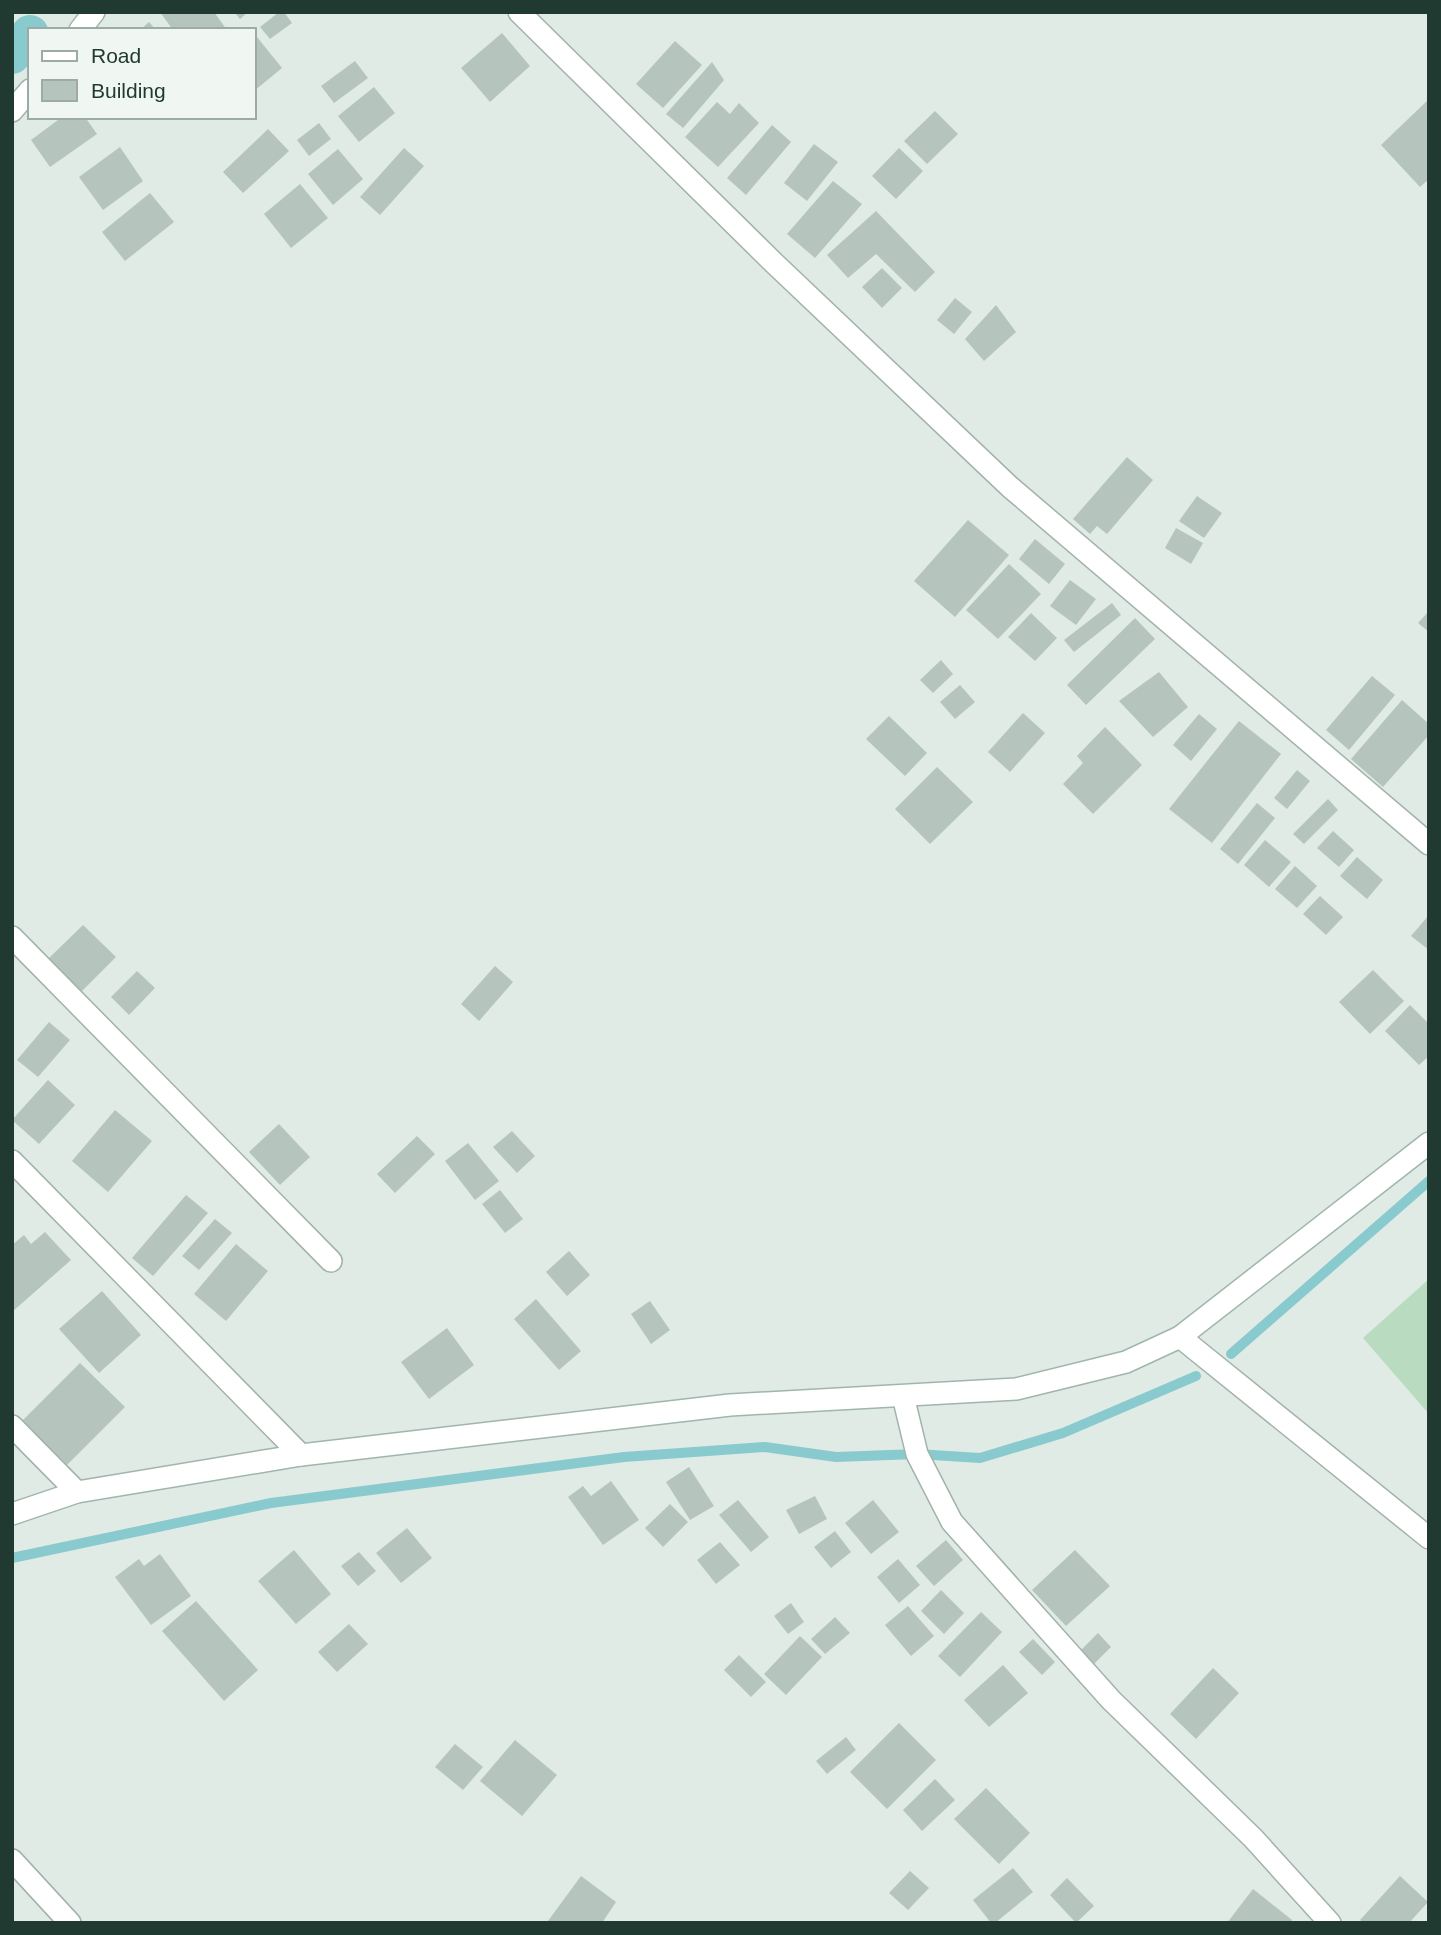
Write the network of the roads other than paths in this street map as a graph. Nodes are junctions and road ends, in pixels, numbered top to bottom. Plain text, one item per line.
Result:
1 (94, 12) edge
2 (519, 12) edge
3 (82, 28) edge
4 (28, 92) edge
5 (12, 111) edge
6 (1429, 844) edge
7 (12, 937) edge
8 (1429, 1143) edge
9 (12, 1161) edge
10 (331, 1261) dead end
11 (1180, 1337) junction
12 (903, 1396) junction
13 (12, 1426) edge
14 (301, 1455) junction
15 (77, 1492) junction
16 (12, 1514) edge
17 (1429, 1538) edge
18 (12, 1860) edge
19 (70, 1923) edge
20 (1330, 1923) edge

1 - 3 street
2 - 6 street
4 - 5 street
7 - 10 street
8 - 11 street
9 - 14 street
11 - 12 street
11 - 17 street
12 - 14 street
12 - 20 street
13 - 15 street
14 - 15 street
15 - 16 street
18 - 19 street

